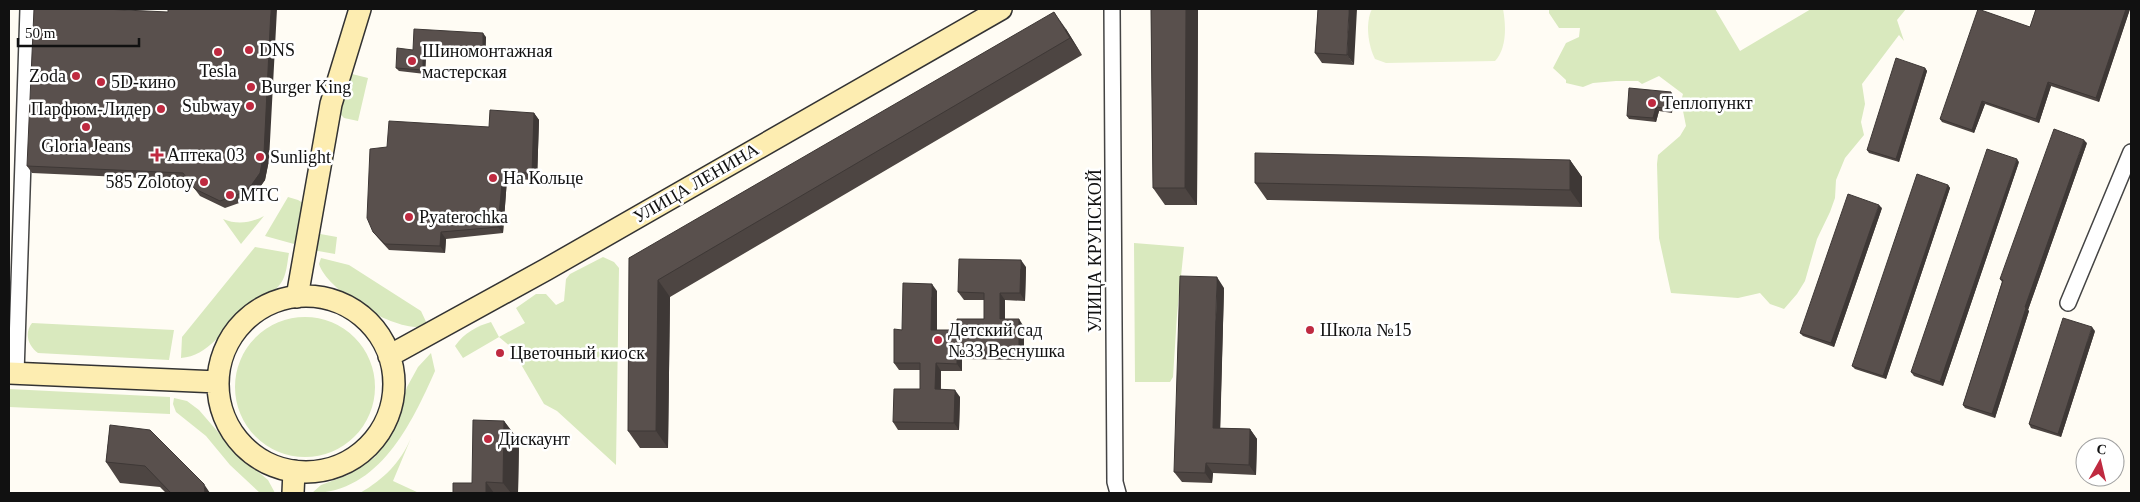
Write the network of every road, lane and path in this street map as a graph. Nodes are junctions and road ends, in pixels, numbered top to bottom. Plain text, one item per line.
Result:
1 (28, 9) edge
2 (360, 9) edge
3 (1001, 9) edge
4 (1112, 9) edge
5 (16, 121) edge
6 (2131, 152) edge
7 (297, 297) junction
8 (2068, 303) dead end
9 (389, 356) junction
10 (20, 374) edge
11 (218, 382) junction
12 (294, 471) junction
13 (293, 493) edge
14 (1118, 493) edge

1 - 5 street
2 - 7 street
3 - 9 street, УЛИЦА ЛЕНИНА
4 - 14 street, УЛИЦА КРУПСКОЙ
5 - 10 street
6 - 8 street
7 - 9 street
7 - 11 street
9 - 12 street
10 - 11 street
11 - 12 street
12 - 13 street

